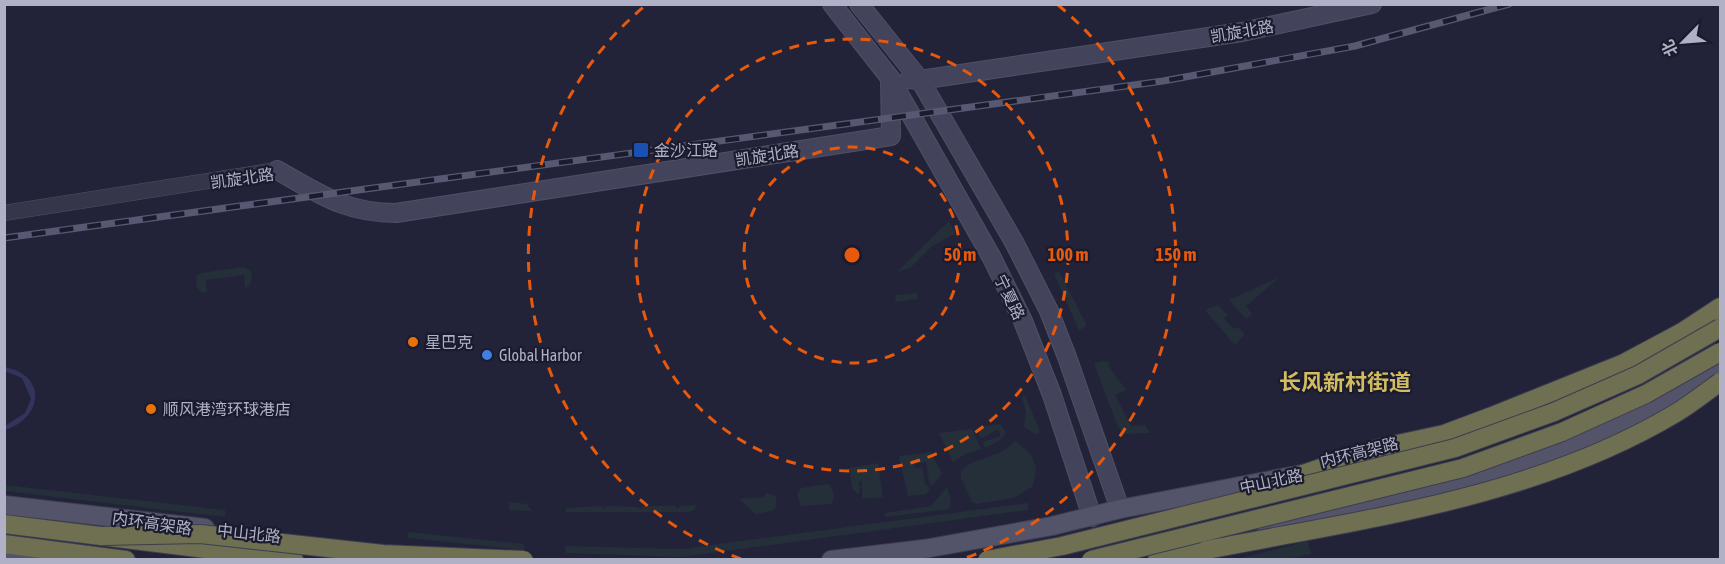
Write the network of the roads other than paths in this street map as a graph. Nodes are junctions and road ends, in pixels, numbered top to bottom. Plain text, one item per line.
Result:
1 (832, 4) edge
2 (859, 4) edge
3 (1372, 4) edge
4 (890, 78) junction
5 (920, 80) junction
6 (278, 170) joint
7 (4, 213) edge
8 (1720, 307) edge
9 (1720, 314) edge
10 (1720, 328) edge
11 (1720, 352) edge
12 (1720, 365) edge
13 (1720, 384) edge
14 (1584, 438) junction
15 (1303, 474) junction
16 (4, 505) edge
17 (1120, 509) junction
18 (1092, 517) junction
19 (4, 524) edge
20 (103, 536) junction
21 (4, 544) edge
22 (4, 549) edge
23 (4, 555) edge
24 (40, 560) edge
25 (52, 560) edge
26 (126, 560) edge
27 (294, 560) edge
28 (493, 560) edge
29 (524, 560) edge
30 (831, 560) edge
31 (987, 560) edge
32 (1091, 560) edge
33 (1103, 560) edge
34 (1132, 560) edge
35 (1156, 560) edge

1 - 4 street, 宁夏路
2 - 5 street, 宁夏路
3 - 5 street, 凯旋北路
4 - 5 street, 凯旋北路
4 - 6 street, 凯旋北路
4 - 18 street, 宁夏路
5 - 17 street, 宁夏路
6 - 7 street, 凯旋北路
8 - 15 highway
9 - 15 main road, 中山北路
10 - 31 highway, 内环高架路, bridge
11 - 32 highway, bridge
12 - 14 main road
13 - 14 main road
13 - 35 highway, bridge
14 - 35 main road
15 - 17 main road, 中山北路
16 - 28 main road, 中山北路
17 - 18 main road, 中山北路
17 - 34 main road
18 - 30 main road, 中山北路
18 - 33 main road
19 - 20 highway, 内环高架路
20 - 27 highway, 内环高架路, bridge
20 - 29 highway, bridge
21 - 26 highway
22 - 25 highway
23 - 24 main road

